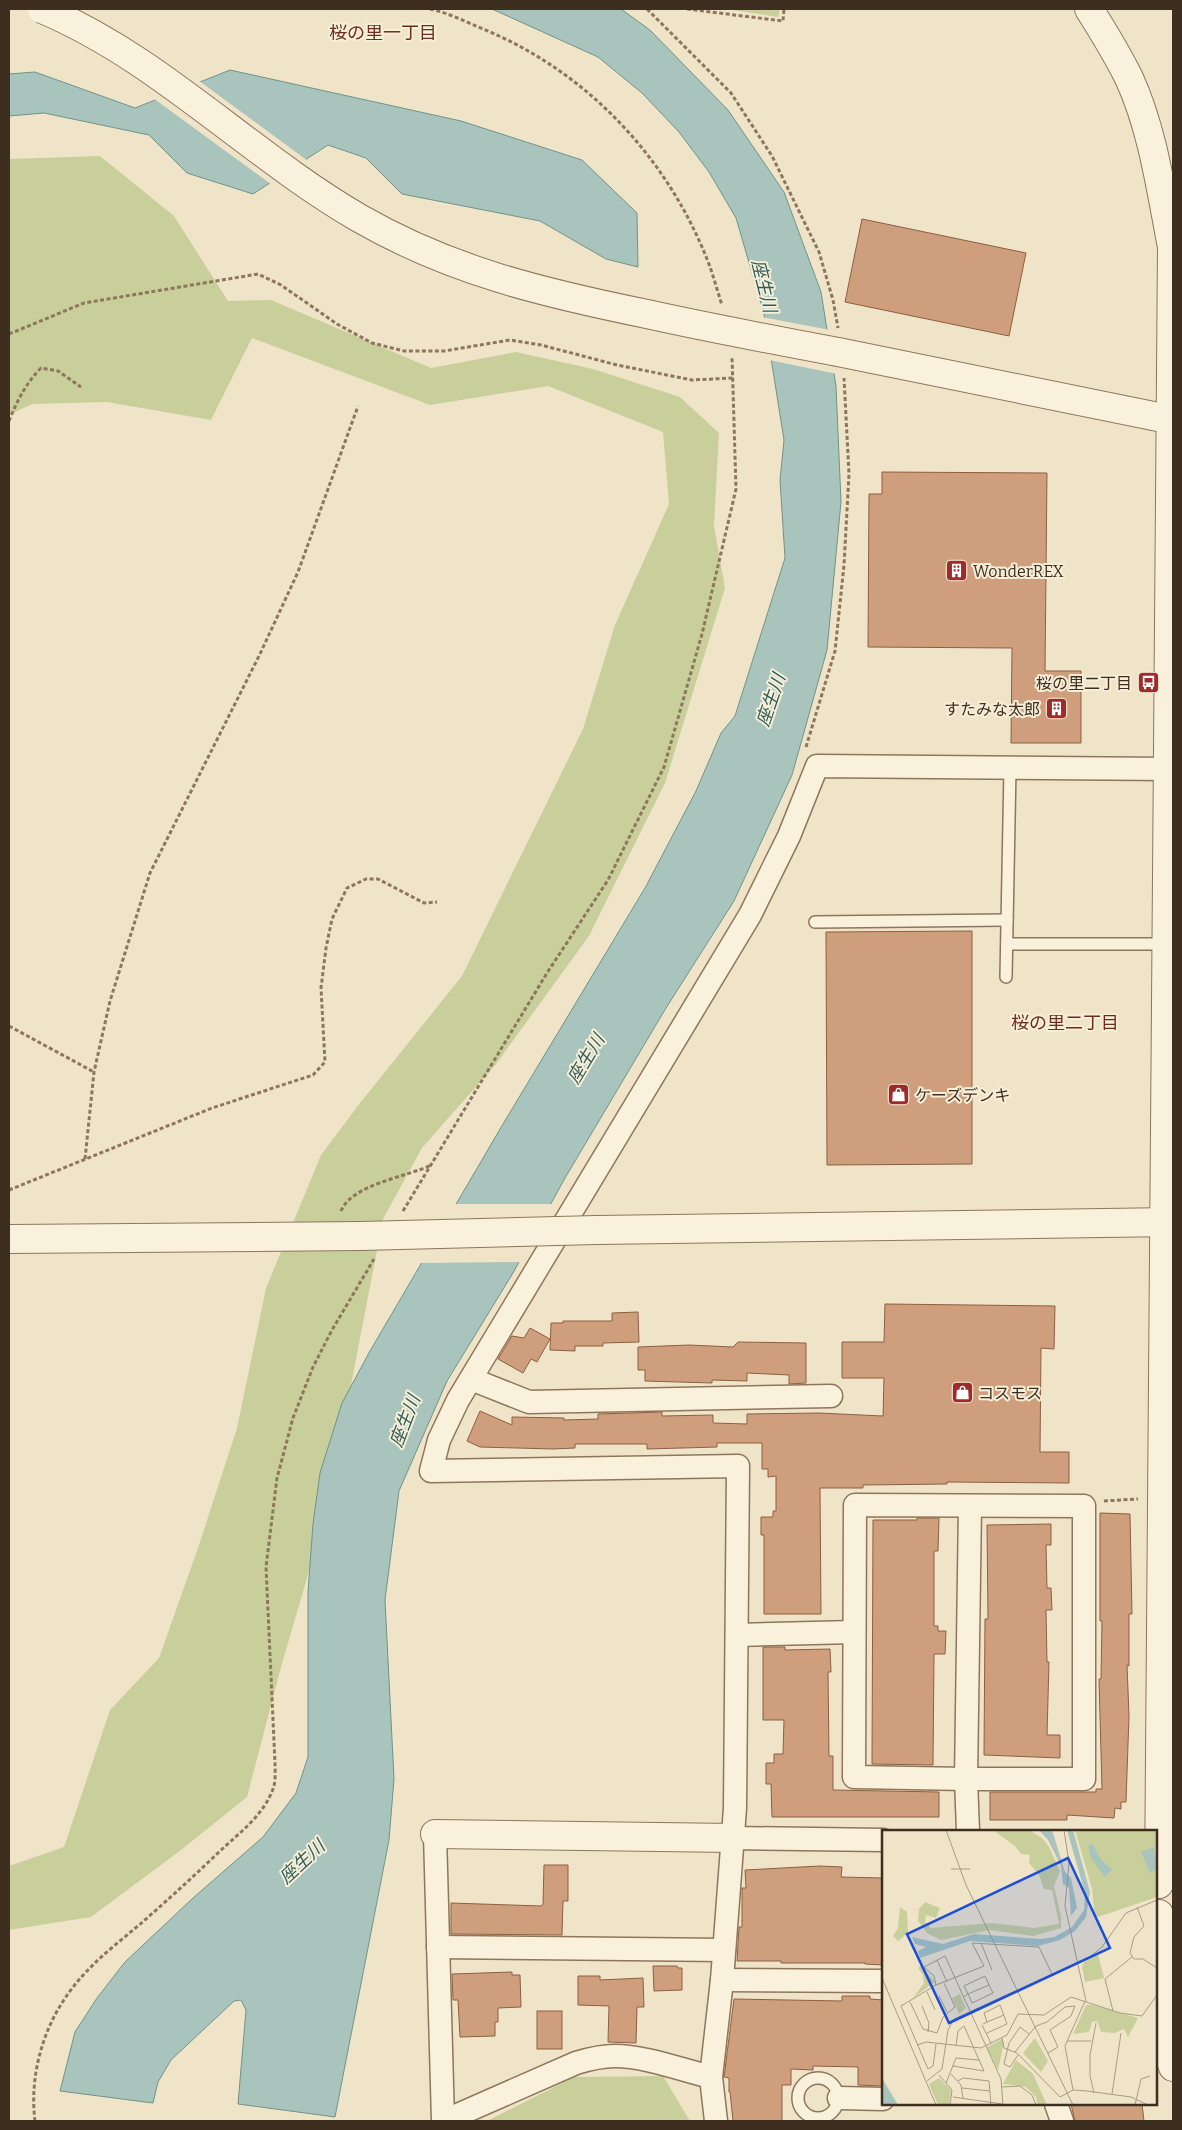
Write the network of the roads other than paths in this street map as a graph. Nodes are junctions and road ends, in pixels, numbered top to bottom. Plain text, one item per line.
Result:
1 (42, 9) edge
2 (1089, 9) edge
3 (1172, 420) edge
4 (1010, 768) junction
5 (1169, 769) junction
6 (1007, 920) junction
7 (815, 922) dead end
8 (1007, 944) junction
9 (1167, 944) junction
10 (1006, 977) dead end
11 (1169, 1222) edge
12 (9, 1239) edge
13 (471, 1379) junction
14 (1169, 1384) edge
15 (830, 1396) dead end
16 (970, 1506) junction
17 (854, 1632) junction
18 (737, 1635) junction
19 (966, 1779) junction
20 (968, 1830) edge
21 (435, 1834) joint
22 (734, 1838) junction
23 (882, 1840) edge
24 (1163, 1840) edge
25 (1159, 1884) joint
26 (1159, 1914) joint
27 (438, 1947) junction
28 (724, 1950) junction
29 (722, 1980) junction
30 (882, 1981) edge
31 (1173, 2067) edge
32 (711, 2077) junction
33 (839, 2098) junction
34 (882, 2099) edge
35 (1056, 2105) edge
36 (819, 2120) edge
37 (444, 2121) edge
38 (716, 2121) edge
39 (1062, 2121) edge

1 - 3 street, bridge
2 - 3 street
3 - 5 street
4 - 5 street
4 - 6 lane
4 - 13 street
5 - 9 street
6 - 7 lane
6 - 8 lane
8 - 9 lane
8 - 10 lane
9 - 11 street
11 - 12 street, bridge
11 - 14 street
13 - 15 street
13 - 18 street
14 - 24 street
16 - 17 street
16 - 19 street
16 - 19 street
17 - 18 street
17 - 19 street
18 - 22 street
19 - 20 street
21 - 22 street
21 - 27 street
22 - 23 street
22 - 28 street
24 - 25 street
25 - 26 street
26 - 31 street
27 - 28 street
27 - 37 street
28 - 29 street
29 - 30 street
29 - 32 street
32 - 37 street
32 - 38 street
33 - 34 street
33 - 36 lane
33 - 36 lane
35 - 39 street

